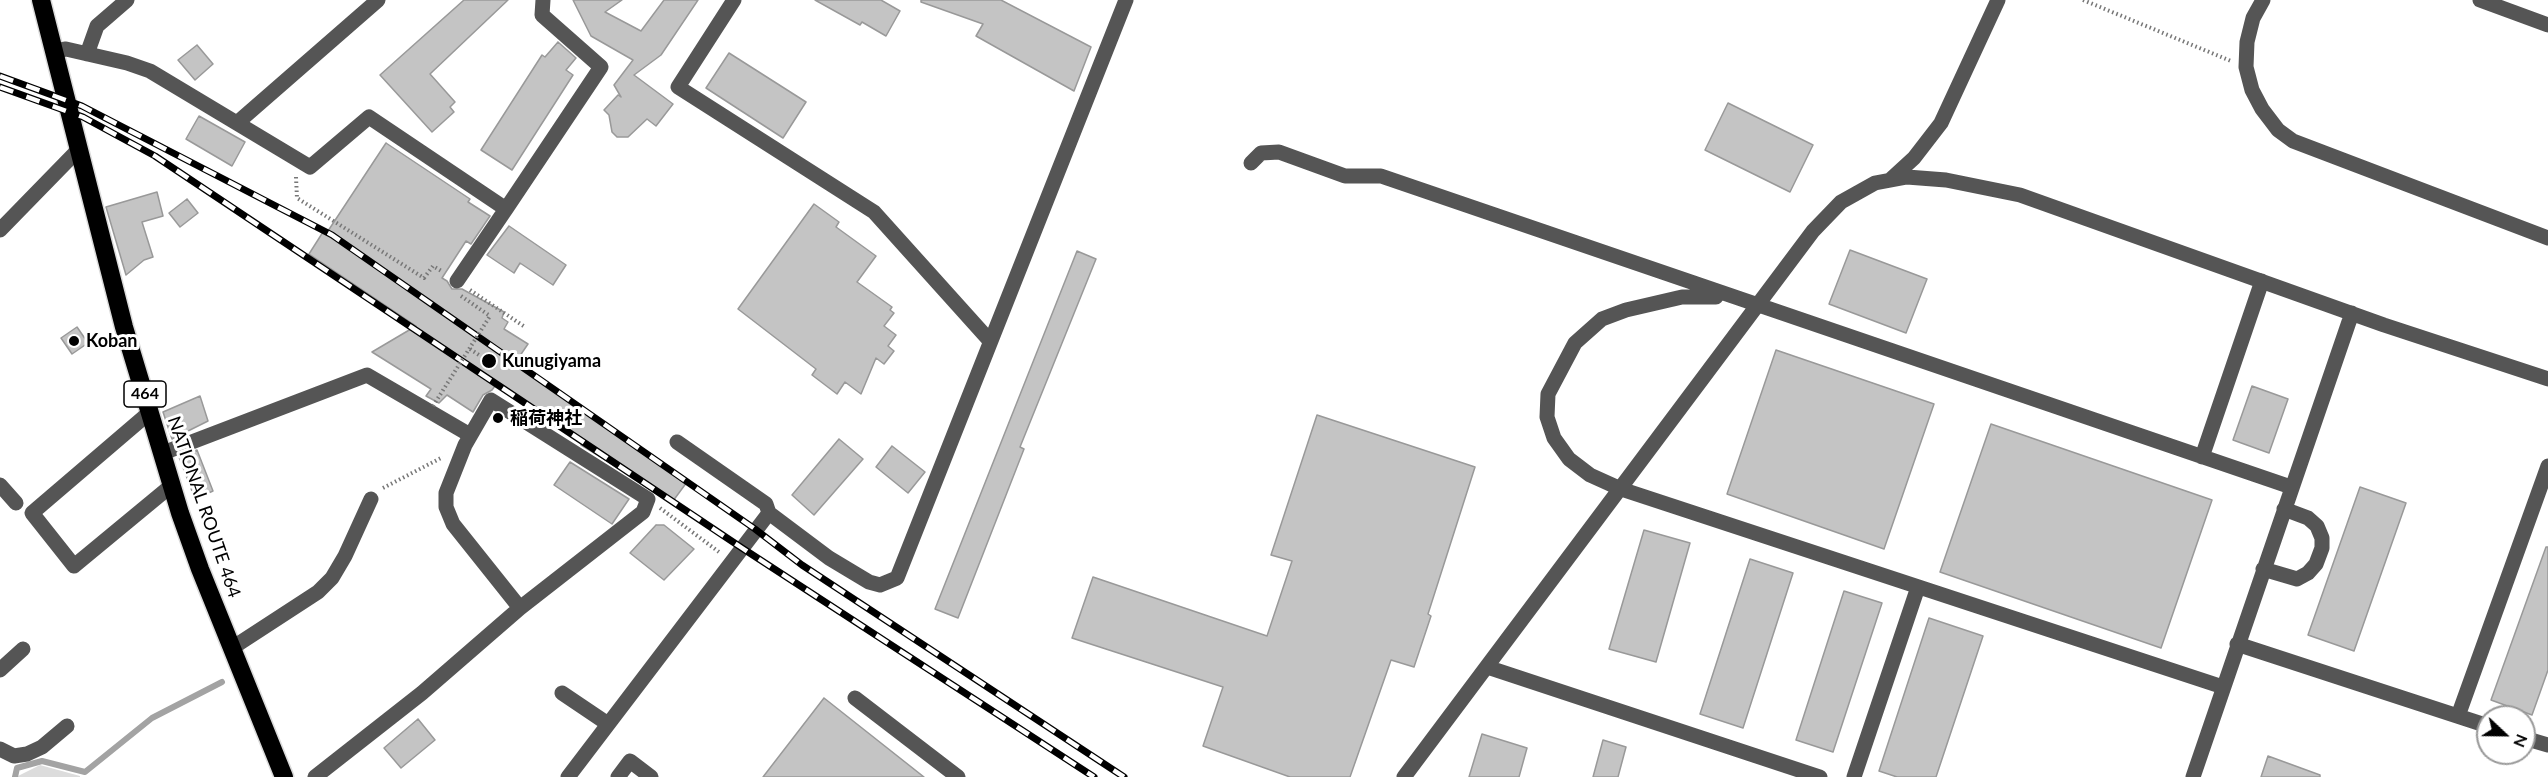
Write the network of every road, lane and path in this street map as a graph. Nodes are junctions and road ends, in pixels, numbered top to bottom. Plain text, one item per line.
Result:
1 (41, 0) edge
2 (127, 0) edge
3 (378, 0) edge
4 (543, 0) edge
5 (734, 0) edge
6 (1126, 0) edge
7 (1998, 0) edge
8 (2083, 0) edge
9 (2263, 0) edge
10 (2480, 0) edge
11 (2548, 25) edge
12 (55, 51) junction
13 (87, 54) junction
14 (2246, 67) junction
15 (237, 123) junction
16 (79, 149) junction
17 (295, 158) junction
18 (1251, 163) dead end
19 (1890, 180) junction
20 (506, 209) junction
21 (0, 230) edge
22 (2548, 238) edge
23 (2262, 281) junction
24 (456, 287) junction
25 (1728, 297) junction
26 (1758, 307) junction
27 (2352, 313) junction
28 (525, 327) dead end
29 (990, 341) junction
30 (470, 349) junction
31 (479, 355) dead end
32 (2548, 380) edge
33 (433, 406) dead end
34 (150, 412) junction
35 (467, 440) junction
36 (677, 442) dead end
37 (163, 453) junction
38 (2202, 457) junction
39 (2548, 466) edge
40 (0, 484) edge
41 (172, 485) junction
42 (2291, 487) junction
43 (1621, 489) junction
44 (371, 499) joint
45 (652, 502) junction
46 (16, 503) dead end
47 (2284, 509) junction
48 (769, 513) junction
49 (731, 562) junction
50 (2263, 569) junction
51 (1918, 587) junction
52 (520, 608) junction
53 (2237, 644) junction
54 (232, 648) junction
55 (23, 649) dead end
56 (1487, 667) junction
57 (0, 670) edge
58 (2223, 687) junction
59 (562, 693) dead end
60 (855, 698) dead end
61 (2458, 716) junction
62 (2476, 722) edge
63 (608, 724) junction
64 (67, 726) dead end
65 (0, 749) edge
66 (284, 777) edge
67 (315, 777) edge
68 (568, 777) edge
69 (618, 777) edge
70 (651, 777) edge
71 (958, 777) edge
72 (1404, 777) edge
73 (1820, 777) edge
74 (1854, 777) edge
75 (2193, 777) edge

1 - 12 highway, NATIONAL ROUTE 464 / 464
2 - 13 street
3 - 15 street
4 - 20 street
5 - 29 street
6 - 29 street
7 - 19 street
8 - 14 path
9 - 14 street
10 - 11 street
12 - 13 street
12 - 16 highway, NATIONAL ROUTE 464 / 464
13 - 15 street
14 - 22 street
15 - 17 street
16 - 21 street
16 - 34 highway, NATIONAL ROUTE 464 / 464
17 - 20 street
17 - 24 path
18 - 25 street
19 - 23 street
19 - 26 street
20 - 24 street
23 - 27 street
23 - 38 street
24 - 28 path
24 - 30 path, bridge
25 - 26 street
25 - 43 street
26 - 38 street
26 - 43 street
27 - 32 street
27 - 42 street
29 - 48 street
30 - 31 path
30 - 33 path, bridge
34 - 37 highway, NATIONAL ROUTE 464 / 464
34 - 41 street
35 - 37 street
35 - 44 path
35 - 45 street
35 - 52 street
36 - 48 street
37 - 41 highway, NATIONAL ROUTE 464 / 464
38 - 42 street
39 - 61 street
40 - 46 street
41 - 54 highway, NATIONAL ROUTE 464 / 464
42 - 47 street
43 - 51 street
43 - 56 street
44 - 54 street
45 - 49 path
45 - 52 street
47 - 50 street
47 - 50 street
48 - 49 street
49 - 63 street
50 - 53 street
51 - 58 street
51 - 74 street
52 - 67 street
53 - 58 street
53 - 61 street
54 - 66 highway, NATIONAL ROUTE 464 / 464
55 - 57 street
56 - 72 street
56 - 73 street
58 - 75 street
59 - 63 street
60 - 71 street
61 - 62 street
63 - 68 street
64 - 65 street
69 - 70 street

